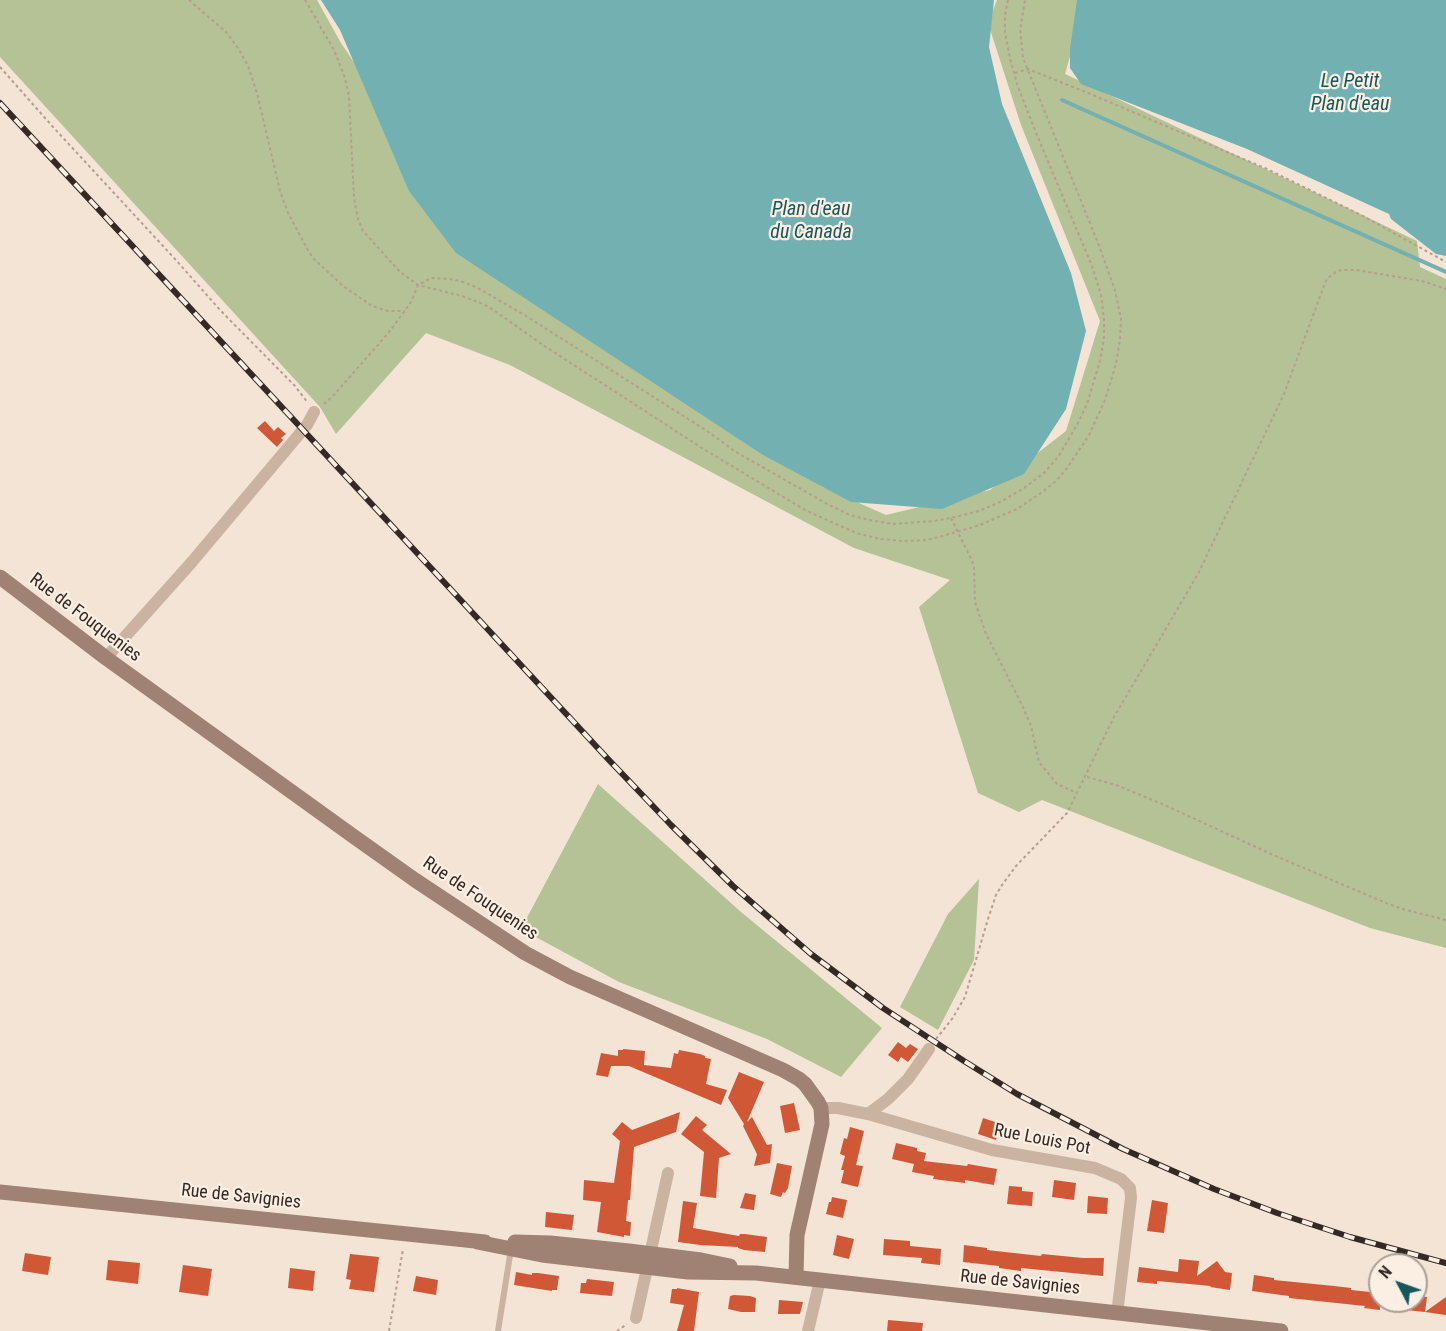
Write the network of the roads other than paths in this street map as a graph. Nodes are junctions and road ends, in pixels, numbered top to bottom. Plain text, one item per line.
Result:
1 (314, 412) road end
2 (0, 577) edge
3 (106, 658) junction
4 (929, 1049) road end
5 (821, 1108) junction
6 (868, 1114) junction
7 (668, 1173) dead end
8 (0, 1192) edge
9 (512, 1246) junction
10 (649, 1261) junction
11 (796, 1277) junction
12 (820, 1280) junction
13 (1117, 1314) junction
14 (636, 1318) dead end
15 (498, 1331) edge
16 (808, 1331) edge
17 (1281, 1331) edge

1 - 3 street
2 - 3 street, Rue de Fouquenies
3 - 5 street, Rue de Fouquenies
4 - 6 street
5 - 6 street, Rue Louis Pot
5 - 11 street
6 - 13 street, Rue Louis Pot
7 - 10 street
8 - 9 street, Rue de Savignies
9 - 10 street, Rue de Savignies
9 - 15 lane
10 - 11 street, Rue de Savignies
10 - 14 street
11 - 12 street, Rue de Savignies
12 - 13 street, Rue de Savignies
12 - 16 street
13 - 17 street, Rue de Savignies

